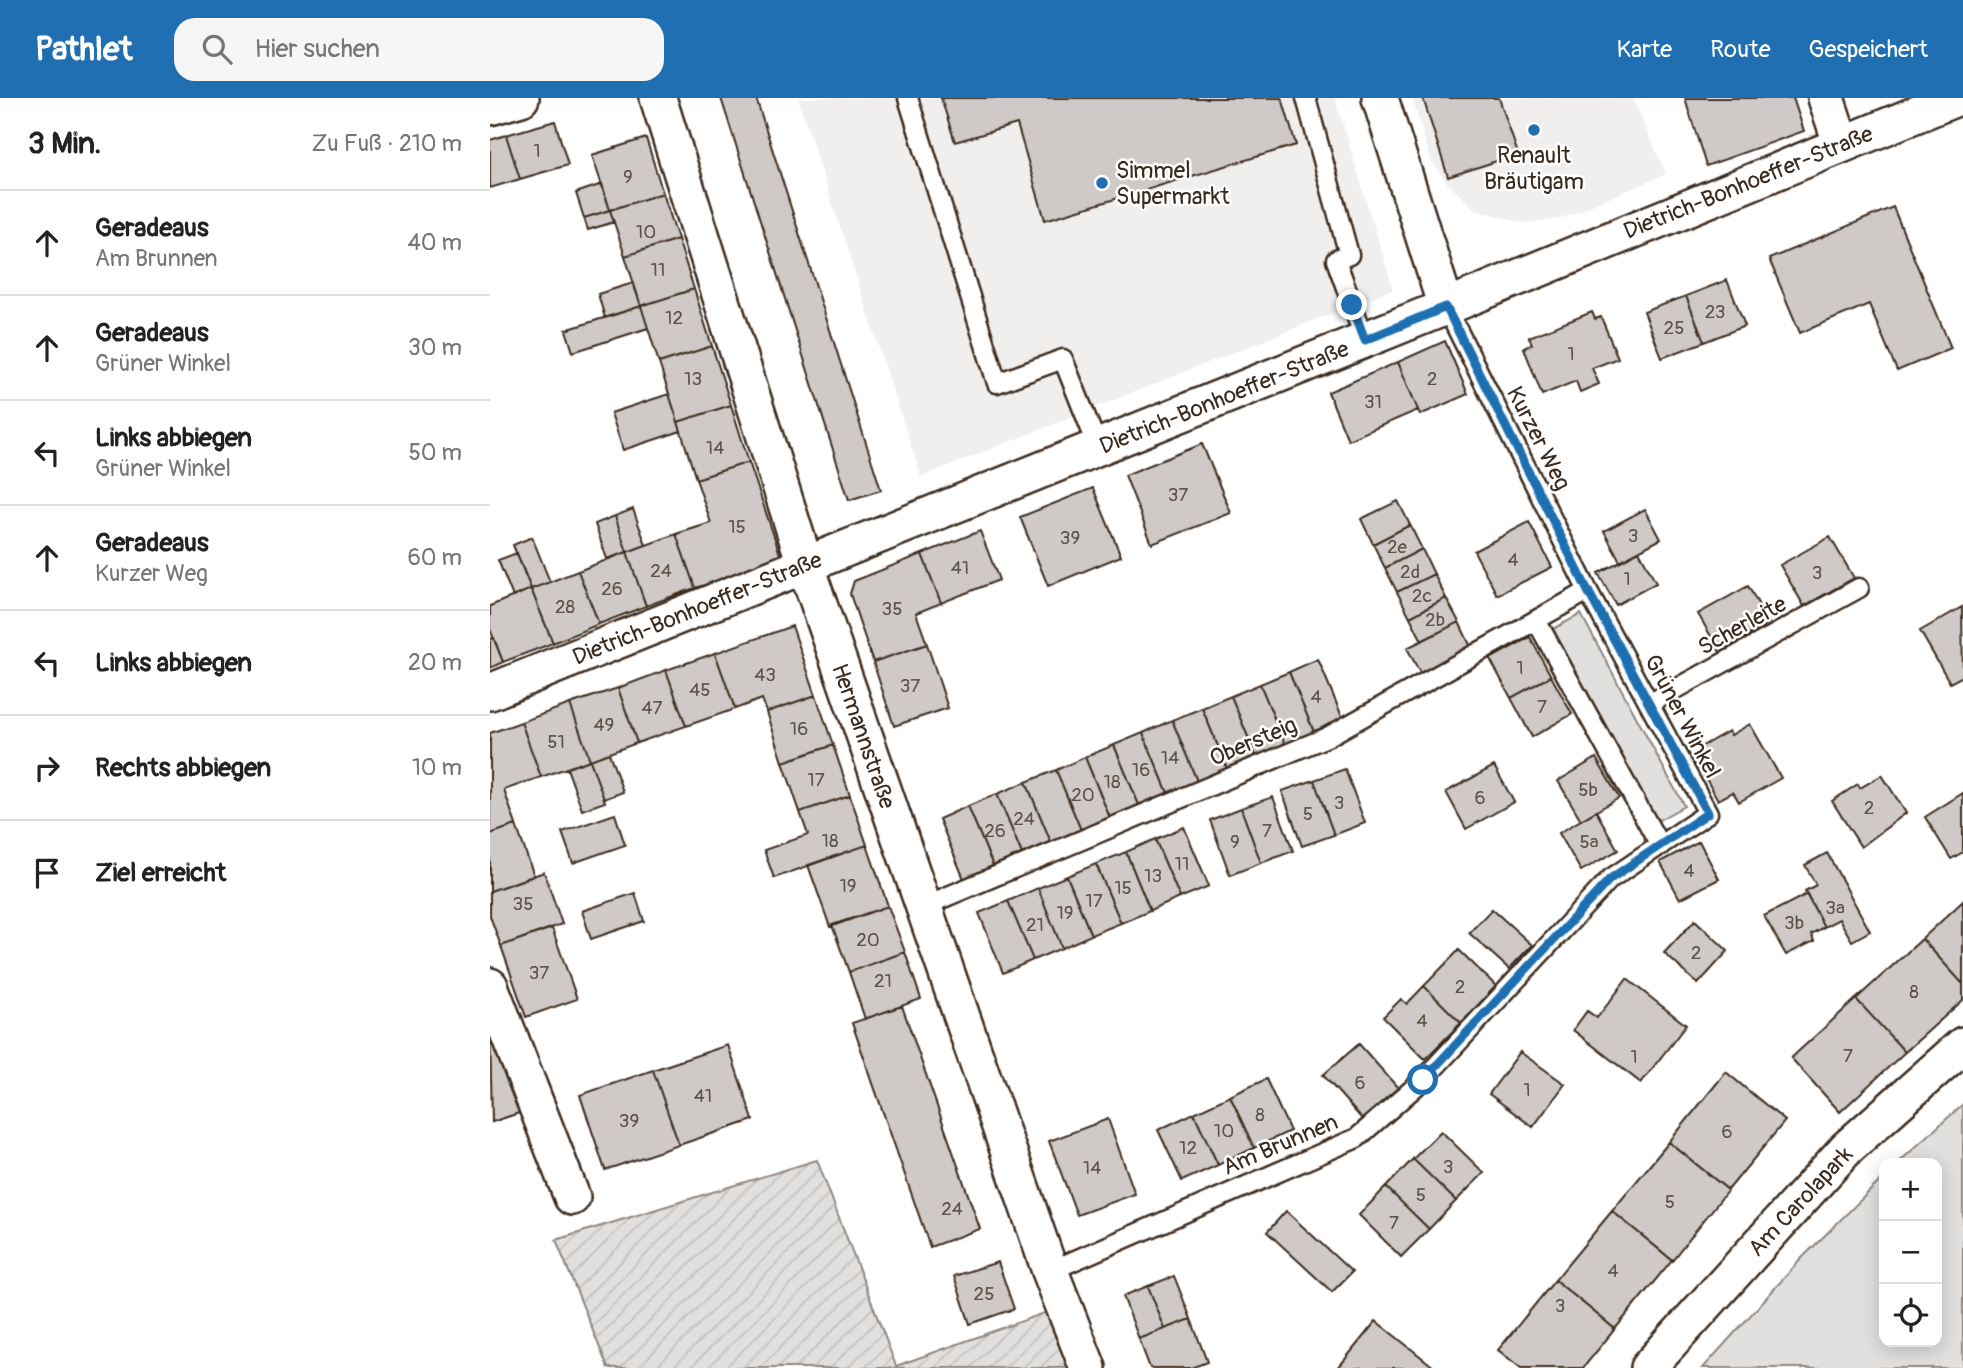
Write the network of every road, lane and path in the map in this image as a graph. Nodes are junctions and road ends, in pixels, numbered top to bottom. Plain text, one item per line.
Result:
1 (521, 98) edge
2 (659, 98) edge
3 (908, 98) edge
4 (1306, 98) edge
5 (1380, 98) edge
6 (1826, 98) edge
7 (1956, 98) edge
8 (490, 107) edge
9 (1841, 144) junction
10 (1446, 307) junction
11 (1365, 340) junction
12 (1098, 447) junction
13 (805, 564) junction
14 (1858, 588) dead end
15 (1588, 591) junction
16 (1536, 620) junction
17 (490, 692) edge
18 (1649, 704) junction
19 (1660, 846) junction
20 (922, 907) junction
21 (1578, 914) joint
22 (490, 986) edge
23 (1963, 1045) edge
24 (572, 1197) dead end
25 (1050, 1271) junction
26 (1088, 1368) edge
27 (1648, 1368) edge

1 - 8 street
2 - 13 street, Hermannstraße
3 - 12 lane
4 - 11 lane
5 - 10 street
6 - 9 street
7 - 9 street, Dietrich-Bonhoeffer-Straße
9 - 10 street, Dietrich-Bonhoeffer-Straße
10 - 11 street, Dietrich-Bonhoeffer-Straße
10 - 15 lane, Kurzer Weg
11 - 12 street, Dietrich-Bonhoeffer-Straße
12 - 13 street, Dietrich-Bonhoeffer-Straße
13 - 17 street, Dietrich-Bonhoeffer-Straße
13 - 20 street, Hermannstraße
14 - 18 lane, Scherleite
15 - 16 lane, Obersteig
15 - 18 lane, Grüner Winkel
16 - 19 lane
16 - 20 lane, Obersteig
18 - 19 lane, Grüner Winkel
19 - 21 lane, Grüner Winkel
20 - 25 street, Hermannstraße
21 - 25 lane, Am Brunnen
22 - 24 street
23 - 27 street, Am Carolapark
25 - 26 street, Hermannstraße

